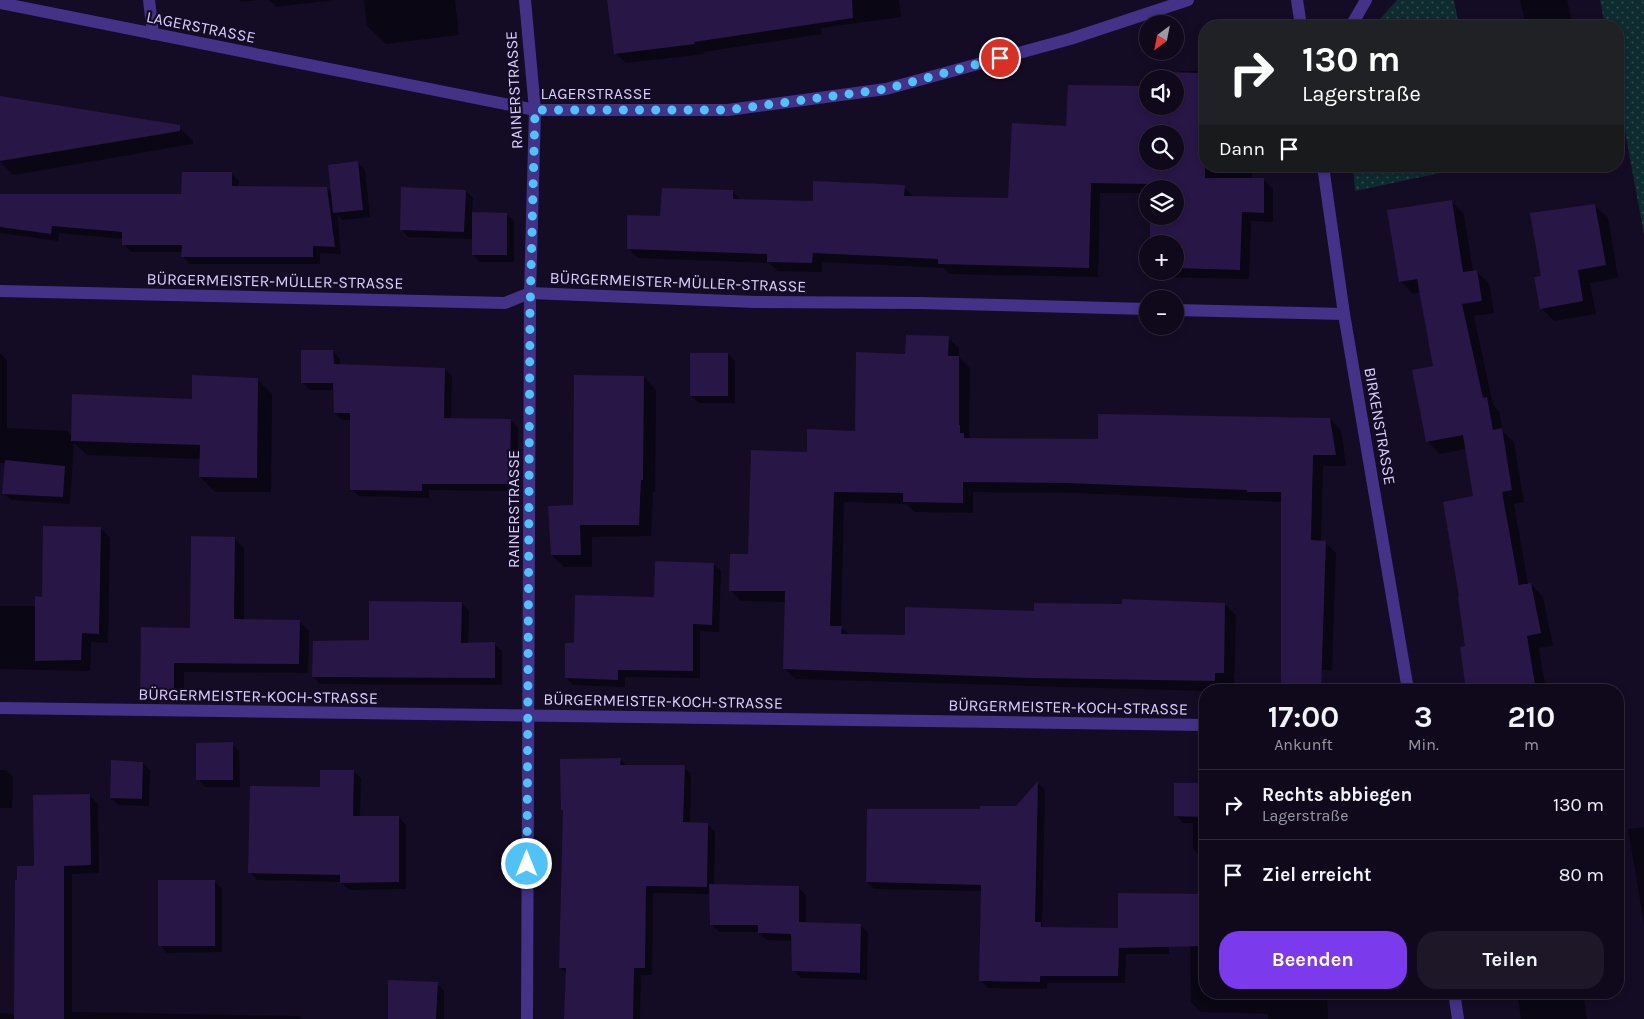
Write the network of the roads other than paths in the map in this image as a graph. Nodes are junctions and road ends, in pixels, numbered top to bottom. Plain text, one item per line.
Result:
1 (149, 0) edge
2 (525, 0) edge
3 (1188, 0) edge
4 (1297, 0) edge
5 (1366, 0) edge
6 (0, 3) edge
7 (35, 5) edge
8 (1300, 20) edge
9 (1354, 20) edge
10 (153, 34) junction
11 (535, 110) junction
12 (1325, 172) edge
13 (0, 291) edge
14 (530, 293) junction
15 (1139, 309) edge
16 (1184, 310) edge
17 (1344, 314) junction
18 (1407, 684) edge
19 (0, 708) edge
20 (528, 716) junction
21 (1199, 725) edge
22 (1455, 999) edge
23 (527, 1019) edge
24 (1458, 1019) edge

1 - 10 street
2 - 11 street, RAINERSTRASSE
3 - 11 street, LAGERSTRASSE
4 - 8 street
5 - 9 street
6 - 7 street, LAGERSTRASSE
7 - 10 street, LAGERSTRASSE
10 - 11 street, LAGERSTRASSE
11 - 14 street, RAINERSTRASSE
12 - 17 street, BIRKENSTRASSE
13 - 14 street, BÜRGERMEISTER-MÜLLER-STRASSE
14 - 15 street, BÜRGERMEISTER-MÜLLER-STRASSE
14 - 20 street, RAINERSTRASSE
16 - 17 street
17 - 18 street, BIRKENSTRASSE
19 - 20 street, BÜRGERMEISTER-KOCH-STRASSE
20 - 21 street, BÜRGERMEISTER-KOCH-STRASSE
20 - 23 street, RAINERSTRASSE
22 - 24 street

